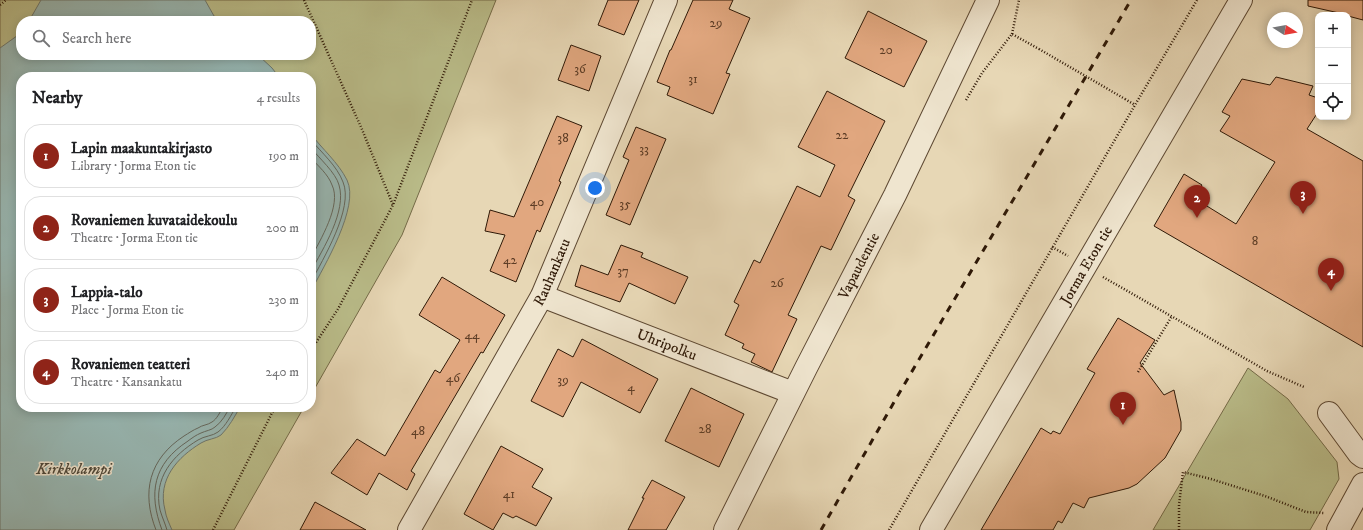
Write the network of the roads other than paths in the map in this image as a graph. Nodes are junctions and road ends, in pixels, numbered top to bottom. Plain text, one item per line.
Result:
1 (666, 0) edge
2 (988, 0) edge
3 (1241, 0) edge
4 (542, 296) junction
5 (793, 394) junction
6 (1329, 413) dead end
7 (1363, 457) edge
8 (1363, 484) edge
9 (1332, 522) edge
10 (409, 530) edge
11 (725, 530) edge
12 (931, 530) edge

1 - 4 street, Rauhankatu
2 - 5 street, Vapaudentie
3 - 12 street, Jorma Eton tie
4 - 5 street, Uhripolku
4 - 10 street, Rauhankatu
5 - 11 street, Vapaudentie
6 - 7 street
8 - 9 street

